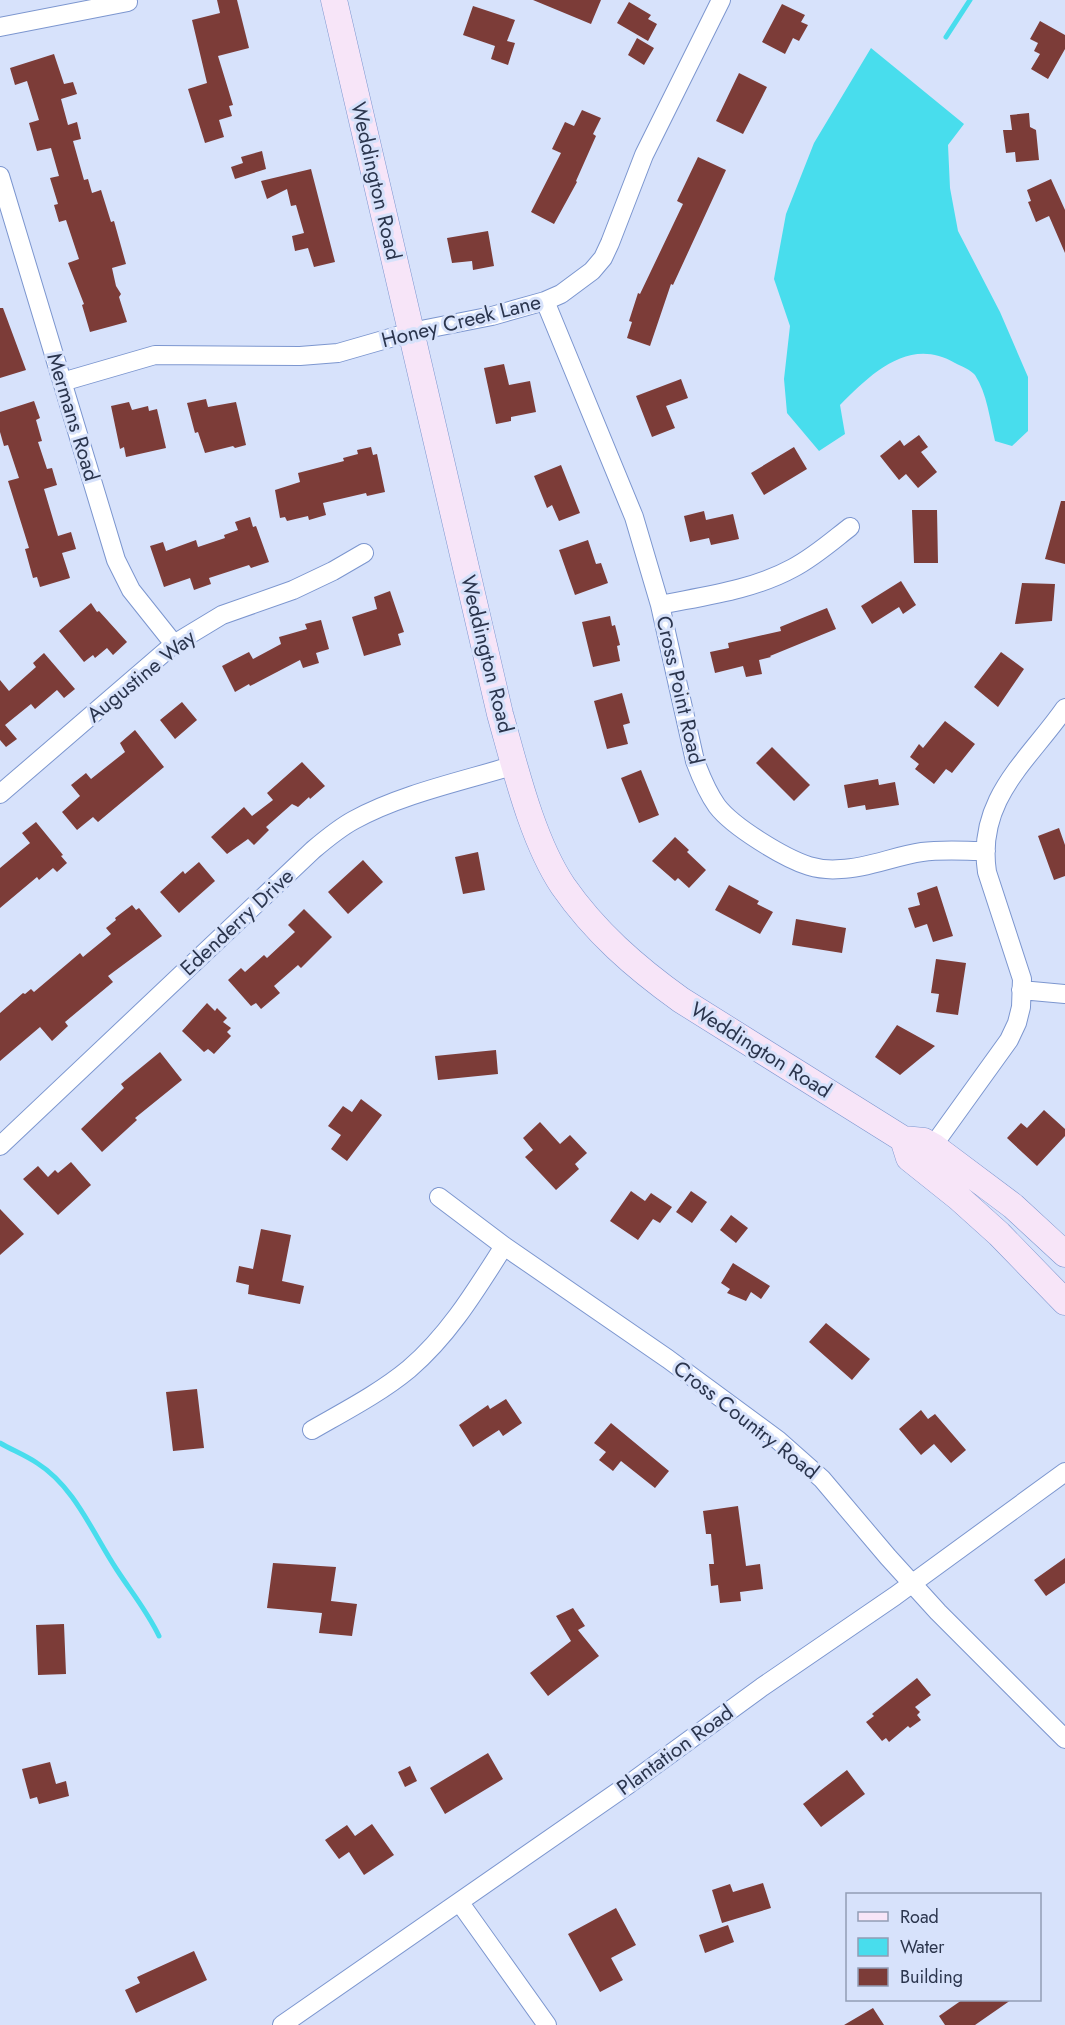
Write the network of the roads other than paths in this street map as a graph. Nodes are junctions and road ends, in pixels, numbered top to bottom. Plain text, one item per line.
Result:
1 (334, 0) edge
2 (722, 0) edge
3 (128, 2) dead end
4 (0, 27) edge
5 (0, 176) edge
6 (545, 301) junction
7 (411, 332) junction
8 (62, 382) junction
9 (849, 527) dead end
10 (364, 553) dead end
11 (660, 605) junction
12 (174, 644) junction
13 (1065, 708) edge
14 (515, 765) junction
15 (0, 794) edge
16 (986, 851) junction
17 (1021, 990) junction
18 (1065, 994) edge
19 (0, 1146) edge
20 (926, 1156) junction
21 (439, 1197) dead end
22 (504, 1246) junction
23 (1065, 1254) edge
24 (1065, 1302) edge
25 (312, 1430) dead end
26 (1065, 1472) edge
27 (912, 1583) junction
28 (1065, 1739) edge
29 (460, 1903) junction
30 (282, 2025) edge
31 (547, 2025) edge

1 - 7 main road, Weddington Road
2 - 6 street, Honey Creek Lane
3 - 4 street
5 - 8 street, Mermans Road
6 - 7 street, Honey Creek Lane
6 - 11 street, Cross Point Road
7 - 8 street, Honey Creek Lane
7 - 14 main road, Weddington Road
8 - 12 street, Mermans Road
9 - 11 street
10 - 12 street, Augustine Way
11 - 16 street, Cross Point Road
12 - 15 street, Augustine Way
13 - 16 street
14 - 19 street, Edenderry Drive
14 - 20 main road, Weddington Road
16 - 17 street
17 - 18 street
17 - 20 street
20 - 23 main road, Weddington Road
20 - 24 main road, Weddington Road
21 - 22 street, Cross Country Road
22 - 25 street
22 - 27 street, Cross Country Road
26 - 27 street, Plantation Road
27 - 28 street, Cross Country Road
27 - 29 street, Plantation Road
29 - 30 street, Plantation Road
29 - 31 street

